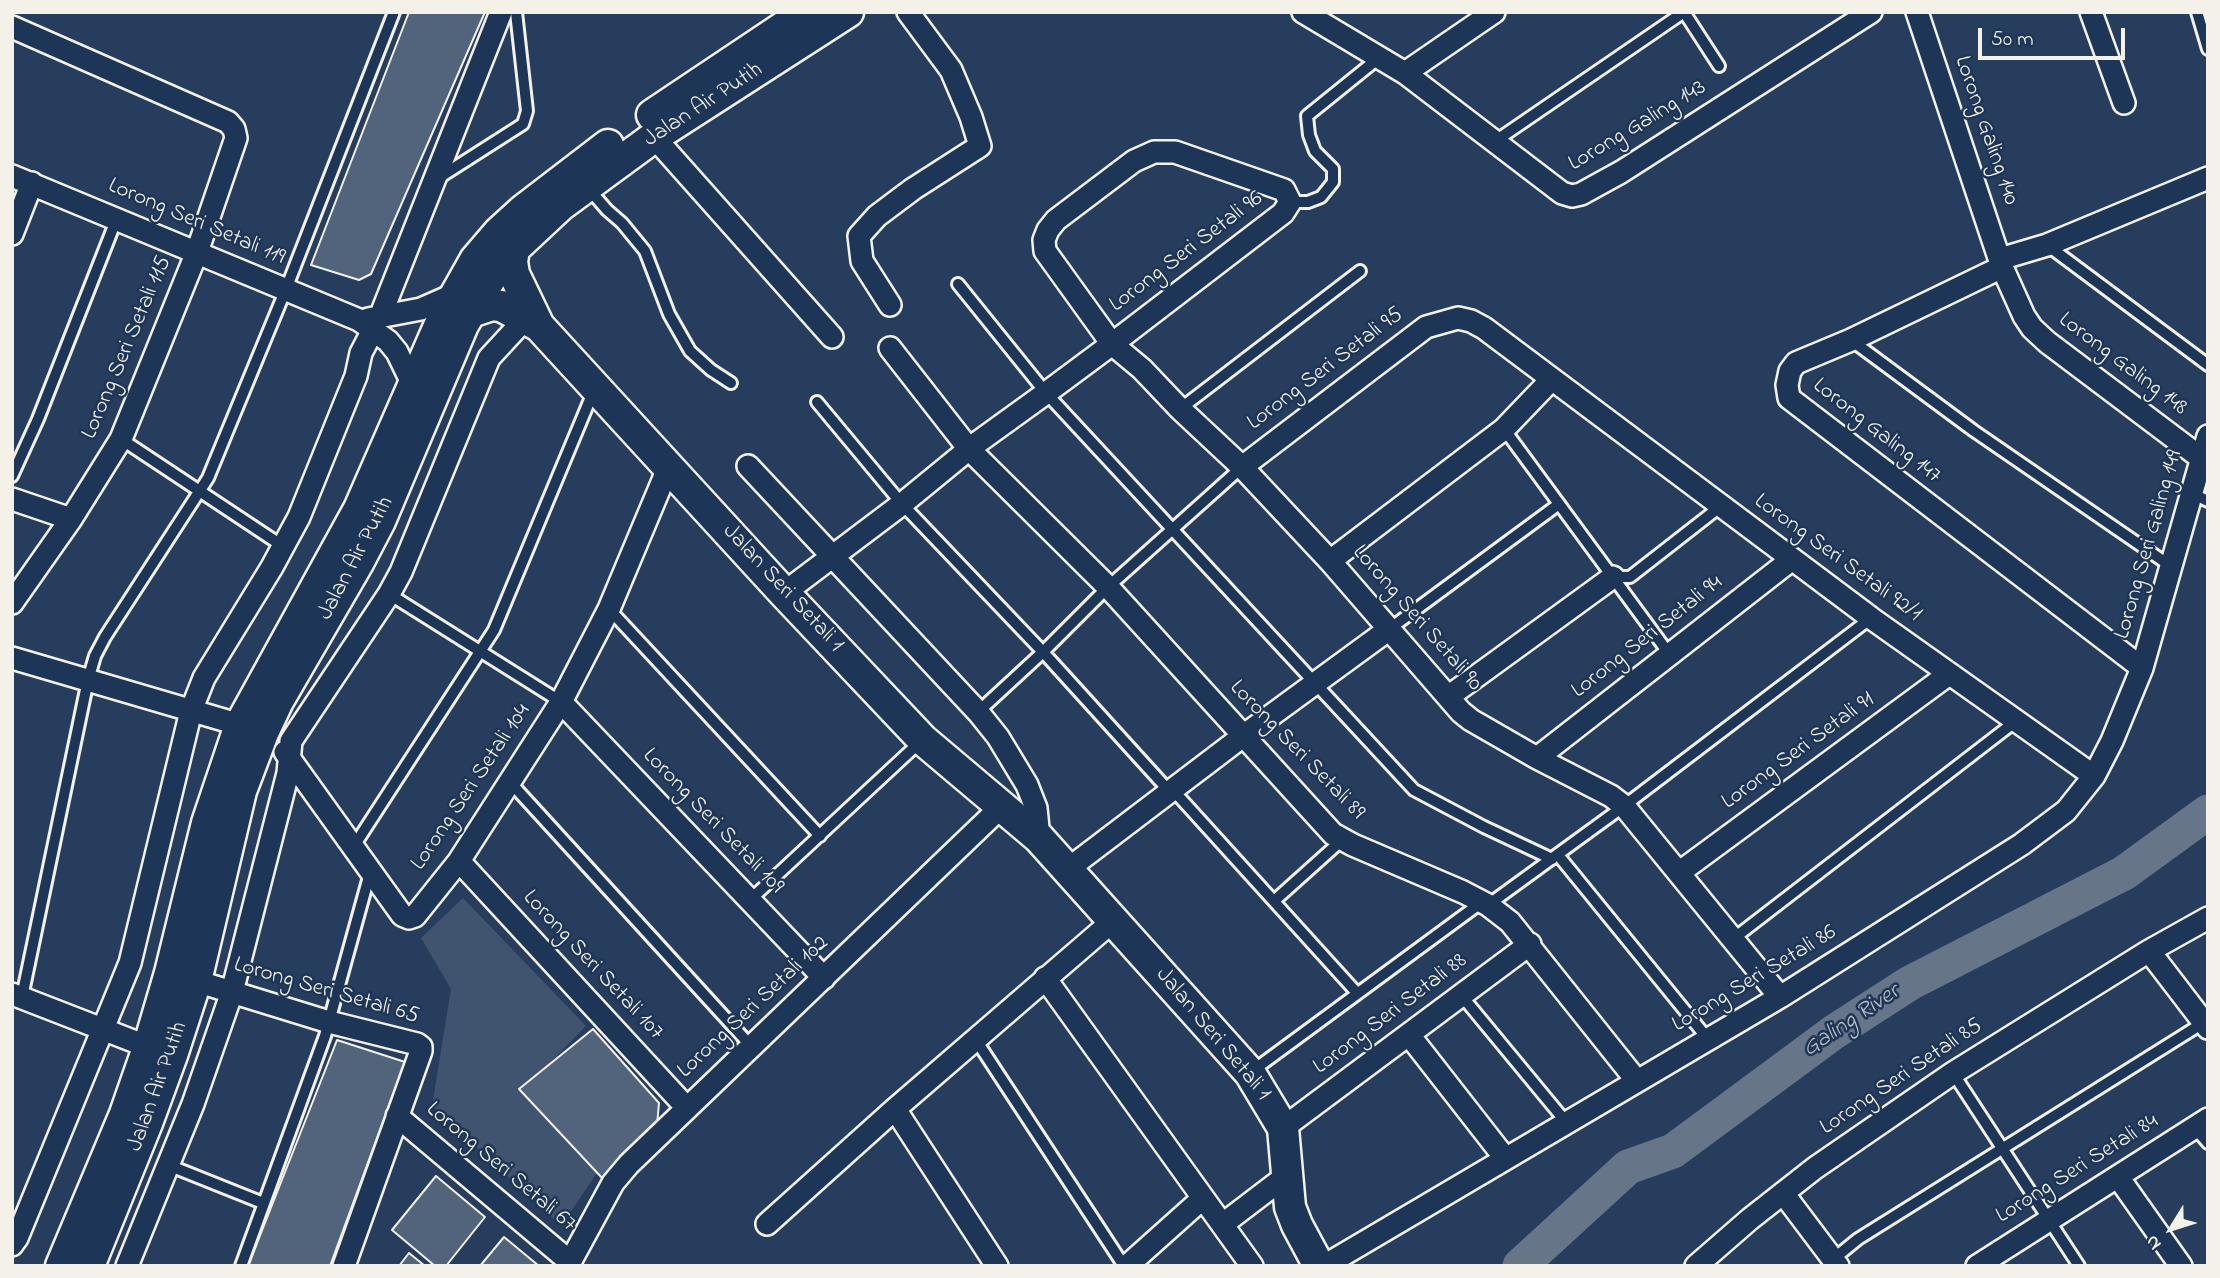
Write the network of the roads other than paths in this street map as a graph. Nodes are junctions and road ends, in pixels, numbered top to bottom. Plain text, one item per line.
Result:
1 (394, 12) edge
2 (501, 12) edge
3 (516, 12) edge
4 (806, 12) edge
5 (848, 12) edge
6 (908, 12) edge
7 (1494, 12) edge
8 (1684, 12) edge
9 (1871, 12) edge
10 (1917, 12) edge
11 (2091, 12) edge
12 (2197, 12) edge
13 (1311, 14) edge
14 (12, 27) edge
15 (2208, 49) edge
16 (1380, 57) junction
17 (1719, 66) dead end
18 (1405, 73) junction
19 (2124, 103) dead end
20 (654, 137) junction
21 (1494, 142) junction
22 (2208, 178) edge
23 (22, 180) edge
24 (435, 180) junction
25 (587, 186) junction
26 (1290, 202) junction
27 (117, 218) junction
28 (12, 234) edge
29 (2047, 245) junction
30 (514, 249) junction
31 (197, 252) junction
32 (2001, 263) junction
33 (1360, 271) dead end
34 (958, 285) dead end
35 (286, 289) junction
36 (463, 303) junction
37 (890, 305) dead end
38 (371, 322) junction
39 (532, 322) junction
40 (832, 337) dead end
41 (1851, 340) junction
42 (1112, 344) junction
43 (890, 348) dead end
44 (2208, 365) edge
45 (1552, 379) junction
46 (731, 383) dead end
47 (413, 385) junction
48 (595, 387) junction
49 (1046, 393) junction
50 (817, 402) dead end
51 (1180, 409) junction
52 (1504, 429) junction
53 (121, 439) junction
54 (2205, 445) edge
55 (969, 449) junction
56 (668, 466) junction
57 (748, 466) dead end
58 (1242, 467) junction
59 (12, 476) edge
60 (201, 491) junction
61 (2200, 497) edge
62 (12, 499) edge
63 (902, 504) junction
64 (1559, 504) junction
65 (1721, 506) junction
66 (71, 519) junction
67 (1173, 528) junction
68 (284, 547) junction
69 (831, 556) junction
70 (1791, 560) junction
71 (1330, 561) junction
72 (2172, 567) junction
73 (1613, 577) junction
74 (1108, 587) junction
75 (784, 593) junction
76 (389, 594) junction
77 (12, 603) edge
78 (609, 609) junction
79 (1871, 618) junction
80 (1388, 630) junction
81 (481, 651) junction
82 (1043, 652) junction
83 (1670, 655) junction
84 (12, 658) edge
85 (2142, 668) junction
86 (1949, 674) junction
87 (88, 680) junction
88 (1316, 684) junction
89 (1448, 697) junction
90 (561, 702) junction
91 (191, 710) junction
92 (978, 712) junction
93 (2016, 721) junction
94 (252, 729) junction
95 (1243, 736) junction
96 (922, 740) junction
97 (289, 756) junction
98 (1537, 758) junction
99 (2094, 775) junction
100 (510, 782) junction
101 (1172, 791) junction
102 (1624, 806) junction
103 (1001, 807) junction
104 (820, 836) junction
105 (1039, 838) junction
106 (1342, 840) junction
107 (354, 846) junction
108 (1555, 857) junction
109 (459, 861) junction
110 (371, 869) junction
111 (1068, 869) junction
112 (1679, 872) junction
113 (750, 900) junction
114 (1274, 901) junction
115 (1485, 903) junction
116 (2208, 918) edge
117 (1114, 920) junction
118 (1733, 939) junction
119 (1530, 944) junction
120 (2149, 951) junction
121 (824, 978) junction
122 (1045, 978) junction
123 (195, 981) junction
124 (232, 992) junction
125 (1357, 993) junction
126 (1461, 995) junction
127 (16, 997) edge
128 (1780, 997) junction
129 (2205, 1021) edge
130 (329, 1022) junction
131 (103, 1030) junction
132 (1409, 1035) junction
133 (1708, 1039) junction
134 (976, 1040) junction
135 (751, 1046) junction
136 (160, 1051) junction
137 (1250, 1073) junction
138 (1953, 1073) junction
139 (1637, 1081) junction
140 (687, 1107) junction
141 (895, 1109) junction
142 (397, 1116) junction
143 (1566, 1122) junction
144 (1283, 1128) junction
145 (2203, 1130) edge
146 (2002, 1149) junction
147 (1505, 1158) junction
148 (168, 1165) junction
149 (1286, 1176) junction
150 (2118, 1177) junction
151 (1783, 1193) junction
152 (1203, 1198) junction
153 (263, 1203) junction
154 (2049, 1221) junction
155 (768, 1224) dead end
156 (1223, 1224) junction
157 (12, 1245) edge
158 (569, 1263) edge
159 (1985, 1263) edge
160 (68, 1264) edge
161 (991, 1264) edge
162 (1832, 1264) edge
163 (127, 1266) edge
164 (241, 1266) edge
165 (344, 1266) edge
166 (1126, 1266) edge
167 (1252, 1266) edge
168 (1322, 1266) edge
169 (1696, 1266) edge
170 (2079, 1266) edge
171 (2181, 1266) edge

1 - 35 lane
2 - 24 street
3 - 24 lane
4 - 36 street, Jalan Air Putih
5 - 20 street, Jalan Air Putih
6 - 37 street
7 - 18 street
8 - 17 lane
8 - 21 lane
9 - 21 street, Lorong Galing 143
10 - 32 street, Lorong Galing 140
11 - 19 street
12 - 15 lane
13 - 16 street, Lorong Galing 143
14 - 31 street, Lorong Seri Setali 115
16 - 18 street, Lorong Galing 143
16 - 26 lane
18 - 21 street, Lorong Galing 143
20 - 25 street, Jalan Air Putih
20 - 40 street
22 - 29 street, Lorong Galing 147
23 - 27 street, Lorong Seri Setali 119
23 - 28 street
24 - 38 street
25 - 30 street, Jalan Air Putih
25 - 46 lane
26 - 42 street, Lorong Seri Setali 96
26 - 42 street, Lorong Seri Setali 90
27 - 31 street, Lorong Seri Setali 119
27 - 59 lane
29 - 32 street, Lorong Galing 147
29 - 44 lane
30 - 36 street, Jalan Air Putih
30 - 39 street, Jalan Seri Setali 1
31 - 35 street, Lorong Seri Setali 119
31 - 53 street, Lorong Seri Setali 115
32 - 41 street, Lorong Galing 147
32 - 54 street, Lorong Galing 148
33 - 51 lane
34 - 49 lane
35 - 38 street, Lorong Seri Setali 119
35 - 60 lane
36 - 38 street
36 - 39 street, Jalan Seri Setali 1
36 - 47 street, Jalan Air Putih
36 - 94 street, Jalan Air Putih
38 - 47 street, Lorong Seri Setali 119
38 - 68 street
39 - 48 street, Jalan Seri Setali 1
39 - 76 street
41 - 72 lane
41 - 85 street, Lorong Galing 147
42 - 49 street, Lorong Seri Setali 96
42 - 51 street, Lorong Seri Setali 90
43 - 55 street, Lorong Seri Setali 89
45 - 52 street
45 - 58 street, Lorong Seri Setali 95
45 - 65 street, Lorong Seri Setali 92/1
47 - 94 street, Jalan Air Putih
48 - 56 street, Jalan Seri Setali 1
48 - 81 lane
49 - 55 street, Lorong Seri Setali 96
49 - 67 lane
50 - 63 lane
51 - 58 street, Lorong Seri Setali 90
52 - 64 lane
52 - 71 street
53 - 60 lane
53 - 66 street, Lorong Seri Setali 115
54 - 61 street, Lorong Seri Galing 149
55 - 63 street, Lorong Seri Setali 96
55 - 74 street, Lorong Seri Setali 89
56 - 75 street, Jalan Seri Setali 1
56 - 78 street, Lorong Seri Setali 104
57 - 69 street
58 - 67 lane
58 - 71 street, Lorong Seri Setali 90
60 - 68 lane
60 - 87 lane
61 - 72 street, Lorong Seri Galing 149
62 - 66 street
63 - 69 street, Lorong Seri Setali 96
63 - 82 lane
64 - 73 lane
64 - 80 lane
65 - 70 street, Lorong Seri Setali 92/1
65 - 73 lane
66 - 77 street, Lorong Seri Setali 115
67 - 74 lane
67 - 88 lane
68 - 91 street
69 - 75 street, Lorong Seri Setali 96
69 - 92 street
70 - 79 street, Lorong Seri Setali 92/1
70 - 83 street, Lorong Seri Setali 94
71 - 80 street, Lorong Seri Setali 90
72 - 85 street, Lorong Seri Galing 149
73 - 83 lane
73 - 89 street
74 - 82 lane
74 - 95 street, Lorong Seri Setali 89
75 - 96 street, Jalan Seri Setali 1
76 - 81 lane
76 - 97 street
78 - 90 street, Lorong Seri Setali 104
78 - 104 lane
79 - 86 street, Lorong Seri Setali 92/1
79 - 102 lane
80 - 88 street
80 - 89 street, Lorong Seri Setali 90
81 - 90 lane
81 - 107 lane
82 - 92 lane
82 - 101 lane
83 - 98 street, Lorong Seri Setali 94
84 - 87 street
85 - 99 street, Lorong Seri Setali 86
86 - 93 street, Lorong Seri Setali 92/1
86 - 112 street, Lorong Seri Setali 91
87 - 91 street
87 - 127 lane
88 - 95 street
88 - 108 lane
89 - 98 street, Lorong Seri Setali 90
90 - 100 street, Lorong Seri Setali 104
90 - 113 street, Lorong Seri Setali 109
91 - 94 street
91 - 131 street
92 - 105 street
93 - 99 street, Lorong Seri Setali 92/1
93 - 118 lane
94 - 97 street, Lorong Seri Setali 104
94 - 123 street, Jalan Air Putih
94 - 136 street, Jalan Air Putih
95 - 101 street
95 - 106 street, Lorong Seri Setali 89
96 - 103 street, Jalan Seri Setali 1
96 - 104 lane
97 - 107 street, Lorong Seri Setali 104
97 - 124 street
98 - 102 street, Lorong Seri Setali 90
99 - 128 street, Lorong Seri Setali 86
100 - 109 street, Lorong Seri Setali 104
100 - 135 lane
101 - 111 street
101 - 114 lane
102 - 108 lane
102 - 112 street, Lorong Seri Setali 90
103 - 105 street, Jalan Seri Setali 1
103 - 121 street, Lorong Seri Setali 102
104 - 113 lane
105 - 111 street, Jalan Seri Setali 1
106 - 114 lane
106 - 115 street, Lorong Seri Setali 89
107 - 110 street, Lorong Seri Setali 104
108 - 115 lane
108 - 133 lane
109 - 110 street, Lorong Seri Setali 104
109 - 140 street, Lorong Seri Setali 107
110 - 130 lane
111 - 117 street, Jalan Seri Setali 1
112 - 118 street, Lorong Seri Setali 90
113 - 121 street, Lorong Seri Setali 109
114 - 125 lane
115 - 119 street, Lorong Seri Setali 89
115 - 125 lane
116 - 120 street, Lorong Seri Setali 85
117 - 122 street
117 - 137 street, Jalan Seri Setali 1
118 - 128 street, Lorong Seri Setali 90
119 - 126 street, Lorong Seri Setali 88
119 - 139 street, Lorong Seri Setali 89
120 - 129 street
120 - 138 street, Lorong Seri Setali 85
121 - 135 street, Lorong Seri Setali 102
122 - 134 street
122 - 152 street
123 - 124 street, Lorong Seri Setali 65
123 - 136 street, Jalan Air Putih
124 - 130 street, Lorong Seri Setali 65
124 - 148 street
125 - 137 lane
126 - 132 street, Lorong Seri Setali 88
126 - 143 lane
127 - 131 street
128 - 133 street, Lorong Seri Setali 86
129 - 146 lane
130 - 142 street, Lorong Seri Setali 65
130 - 153 lane
131 - 136 street
131 - 157 street
132 - 144 street, Lorong Seri Setali 88
132 - 147 street
133 - 139 street, Lorong Seri Setali 86
134 - 141 street
134 - 166 lane
135 - 140 street, Lorong Seri Setali 102
136 - 160 street, Jalan Air Putih
137 - 144 street, Jalan Seri Setali 1
138 - 146 lane
138 - 151 street, Lorong Seri Setali 85
139 - 143 street, Lorong Seri Setali 86
140 - 158 street, Lorong Seri Setali 102
141 - 155 street
141 - 161 street
142 - 158 street, Lorong Seri Setali 67
142 - 165 street, Lorong Seri Setali 65
143 - 147 street, Lorong Seri Setali 86
144 - 149 street, Jalan Seri Setali 1
145 - 150 street, Lorong Seri Setali 84
146 - 154 lane
146 - 162 lane
147 - 168 street, Lorong Seri Setali 86
148 - 153 lane
148 - 163 street
149 - 156 street
149 - 168 street, Jalan Seri Setali 1
150 - 154 street, Lorong Seri Setali 84
150 - 171 street
151 - 162 street
151 - 169 street, Lorong Seri Setali 85
152 - 156 street
152 - 166 street
153 - 164 lane
154 - 159 street, Lorong Seri Setali 84
154 - 170 lane
156 - 167 street

